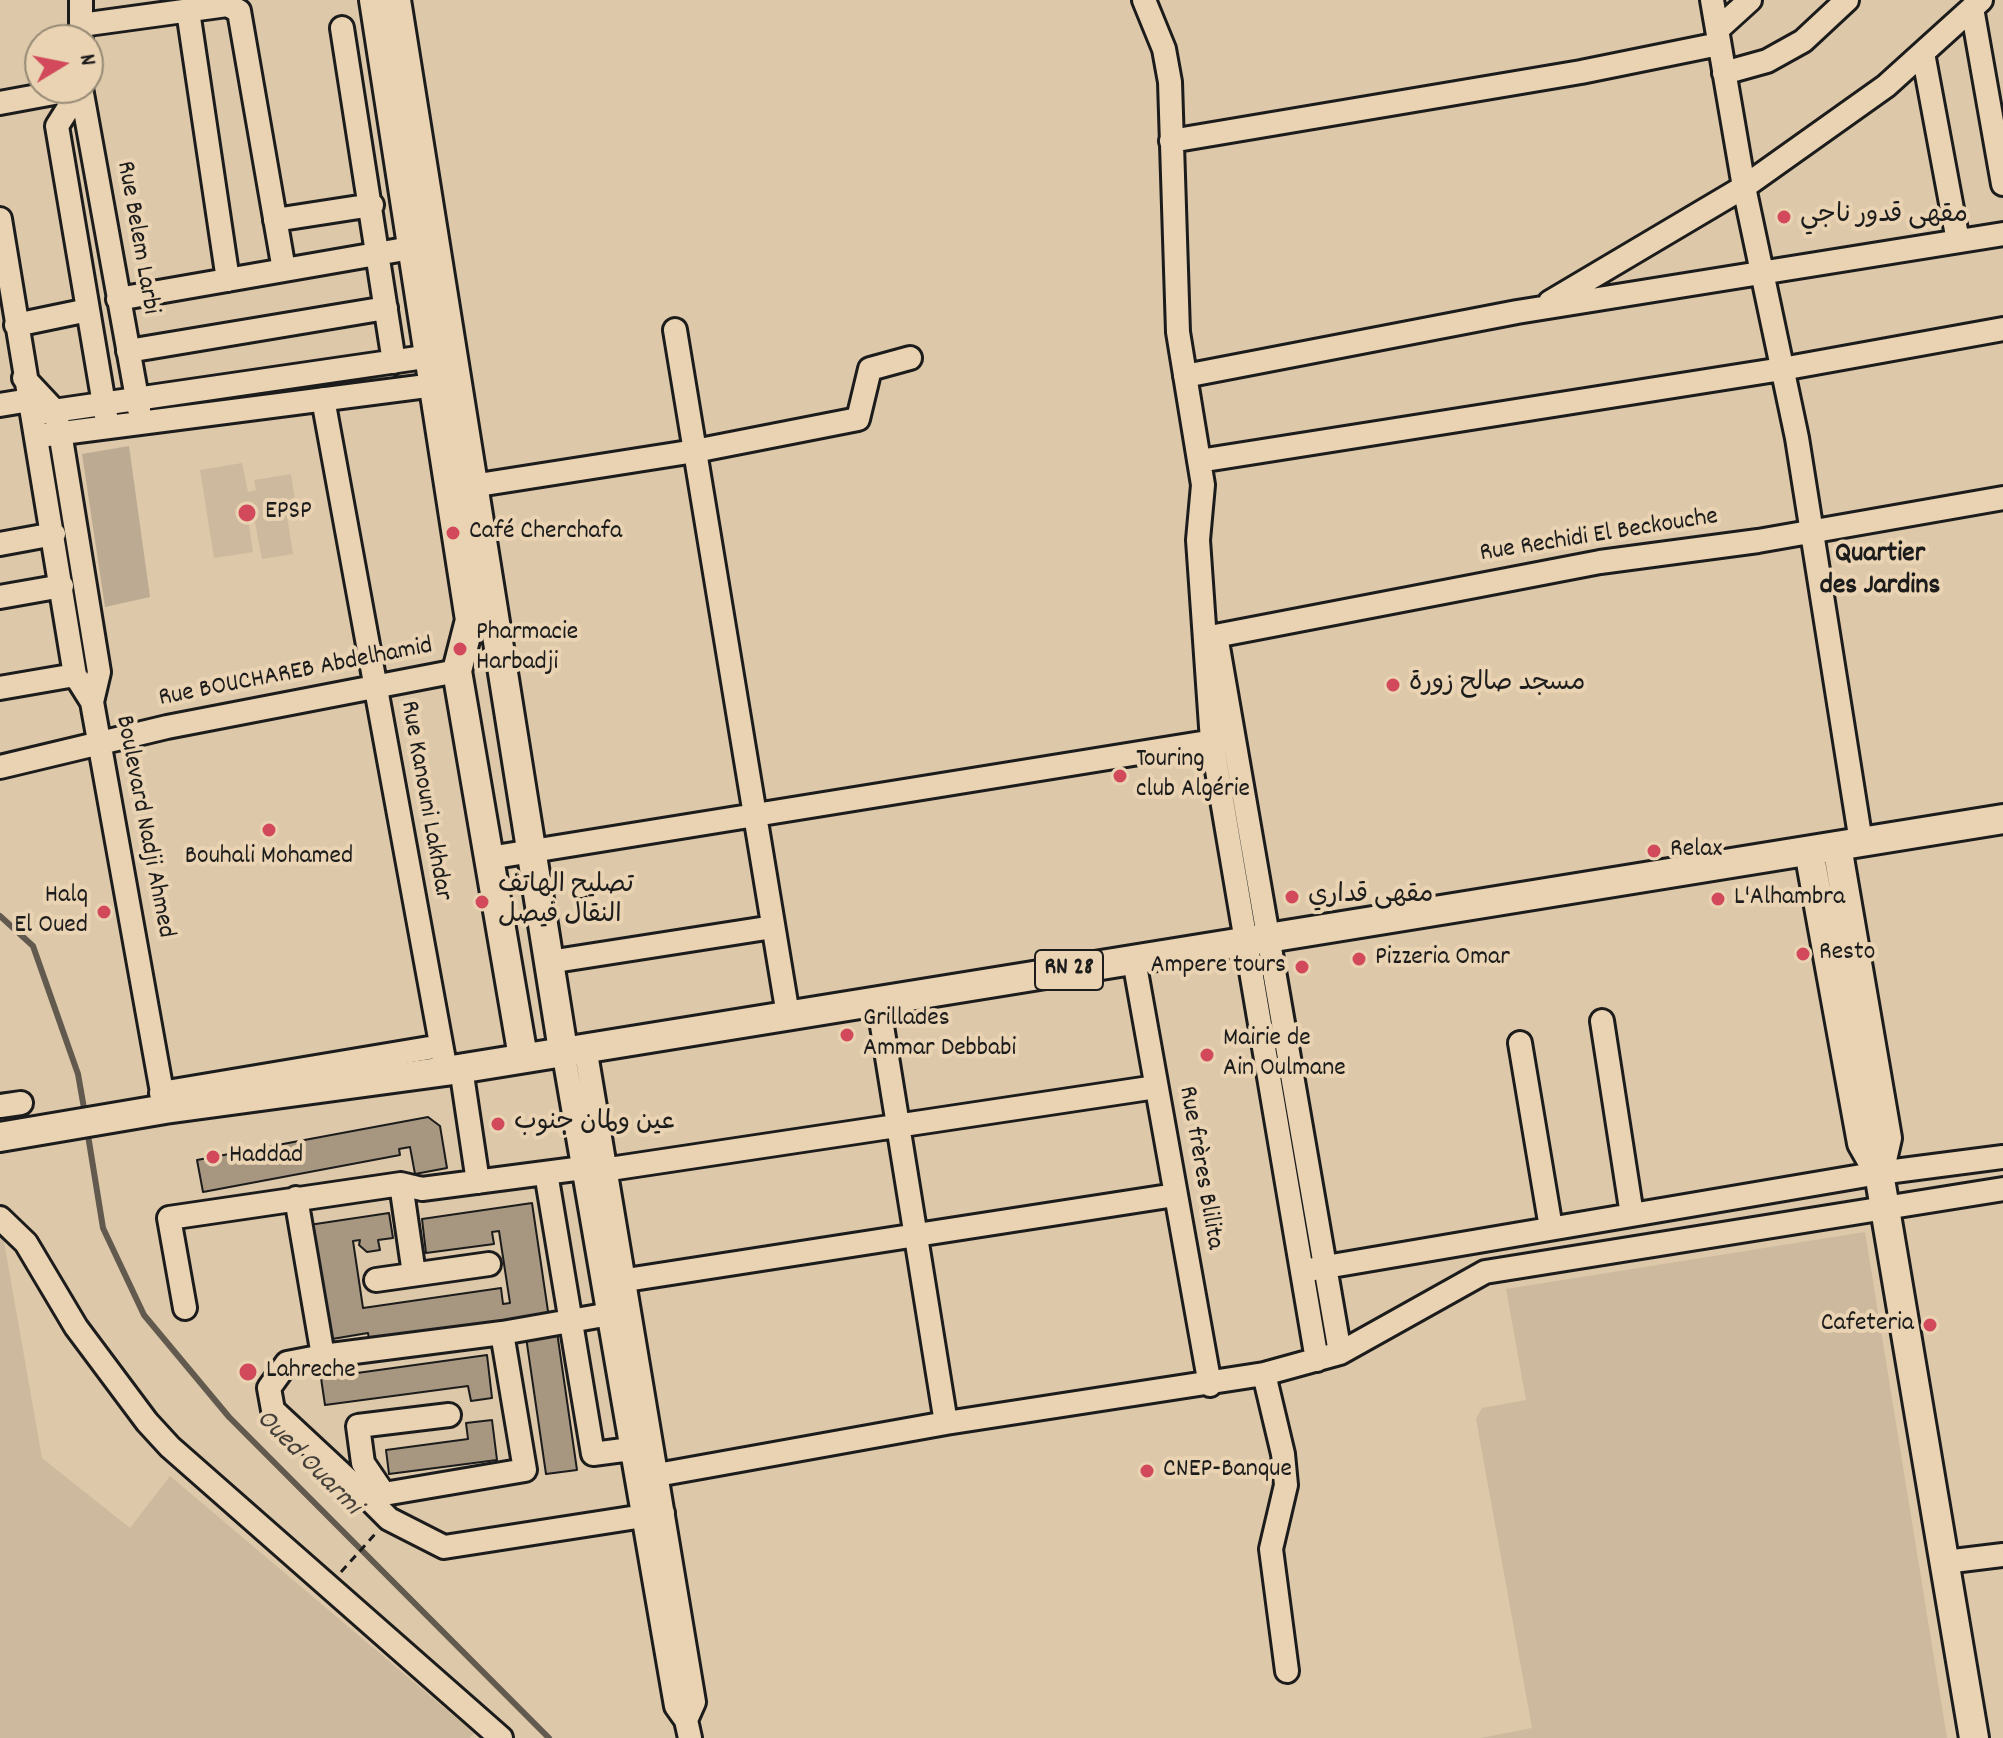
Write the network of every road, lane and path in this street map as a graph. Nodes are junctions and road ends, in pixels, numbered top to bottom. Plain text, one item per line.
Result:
1 (81, 0) edge
2 (374, 0) edge
3 (396, 0) edge
4 (1144, 0) edge
5 (1712, 0) edge
6 (1750, 0) edge
7 (1847, 0) edge
8 (1977, 4) edge
9 (188, 11) junction
10 (81, 24) edge
11 (104, 27) edge
12 (342, 28) dead end
13 (1718, 37) junction
14 (1923, 53) junction
15 (1724, 73) junction
16 (24, 99) edge
17 (0, 103) edge
18 (71, 104) edge
19 (84, 104) edge
20 (1171, 141) junction
21 (2003, 184) edge
22 (1744, 187) junction
23 (372, 205) junction
24 (0, 219) edge
25 (275, 220) junction
26 (2003, 234) edge
27 (1958, 241) junction
28 (423, 246) junction
29 (379, 253) junction
30 (4, 270) edge
31 (284, 270) junction
32 (1761, 271) junction
33 (228, 280) junction
34 (118, 299) junction
35 (386, 308) junction
36 (1539, 309) junction
37 (88, 310) junction
38 (16, 325) junction
39 (2003, 329) edge
40 (675, 330) dead end
41 (128, 351) junction
42 (910, 358) dead end
43 (394, 362) junction
44 (442, 369) junction
45 (1782, 369) junction
46 (1185, 376) junction
47 (137, 398) junction
48 (323, 399) junction
49 (104, 402) junction
50 (0, 405) edge
51 (39, 410) junction
52 (142, 422) junction
53 (108, 426) junction
54 (695, 451) junction
55 (1199, 461) junction
56 (472, 486) junction
57 (2003, 498) edge
58 (1812, 531) junction
59 (54, 534) junction
60 (0, 544) edge
61 (62, 586) junction
62 (0, 597) edge
63 (1210, 637) junction
64 (457, 671) junction
65 (75, 675) junction
66 (0, 688) edge
67 (375, 688) junction
68 (92, 702) junction
69 (1236, 738) junction
70 (1212, 741) junction
71 (99, 746) junction
72 (0, 767) edge
73 (754, 812) junction
74 (2003, 819) edge
75 (1849, 844) junction
76 (531, 850) junction
77 (1809, 851) junction
78 (489, 858) junction
79 (773, 927) junction
80 (1258, 940) junction
81 (1134, 960) junction
82 (549, 962) junction
83 (878, 1001) junction
84 (788, 1015) junction
85 (1602, 1021) dead end
86 (1520, 1043) dead end
87 (574, 1049) junction
88 (523, 1057) junction
89 (449, 1061) junction
90 (1156, 1087) junction
91 (163, 1101) junction
92 (899, 1127) junction
93 (0, 1137) edge
94 (2003, 1157) edge
95 (593, 1169) junction
96 (546, 1173) junction
97 (1879, 1173) junction
98 (478, 1182) junction
99 (401, 1184) junction
100 (2003, 1189) edge
101 (1175, 1195) junction
102 (296, 1198) junction
103 (1885, 1209) junction
104 (1632, 1215) junction
105 (2, 1221) edge
106 (1551, 1228) junction
107 (916, 1235) junction
108 (489, 1264) dead end
109 (1325, 1267) junction
110 (1301, 1272) junction
111 (414, 1274) junction
112 (376, 1280) dead end
113 (613, 1282) junction
114 (185, 1308) dead end
115 (618, 1312) junction
116 (571, 1321) junction
117 (502, 1333) junction
118 (1340, 1353) junction
119 (323, 1356) junction
120 (1317, 1360) junction
121 (1264, 1374) junction
122 (1210, 1385) junction
123 (449, 1415) dead end
124 (946, 1423) junction
125 (631, 1449) junction
126 (657, 1475) junction
127 (378, 1498) junction
128 (653, 1514) junction
129 (382, 1527) dead end
130 (2003, 1555) edge
131 (352, 1559) dead end
132 (1945, 1562) junction
133 (1287, 1671) dead end
134 (688, 1729) edge
135 (501, 1738) edge
136 (1974, 1738) edge

1 - 10 street
2 - 28 main road
3 - 28 main road
4 - 20 street
5 - 13 street
6 - 13 street
7 - 15 street
8 - 14 street
8 - 21 street
9 - 11 street
9 - 25 street
9 - 33 street
12 - 23 street
13 - 15 street
13 - 20 street
14 - 22 street
14 - 27 street
15 - 22 street
16 - 17 street
18 - 37 street
19 - 34 street, Rue Belem Larbi
20 - 46 street
22 - 32 street
22 - 36 street
23 - 25 street
23 - 29 street
24 - 30 street
25 - 31 street
26 - 27 street
27 - 32 street
28 - 29 street
28 - 44 main road
29 - 31 street
29 - 35 street
30 - 38 street
31 - 33 street
32 - 36 street
32 - 45 street
33 - 34 street
34 - 41 street, Rue Belem Larbi
35 - 41 street
35 - 43 street
36 - 46 street
37 - 38 street
37 - 49 street
38 - 51 street
39 - 45 street
40 - 54 street
41 - 47 street, Rue Belem Larbi
42 - 54 street
43 - 44 street
43 - 47 street
44 - 48 street
44 - 56 main road
44 - 64 main road
45 - 55 street
45 - 58 street
46 - 55 street
47 - 49 street
47 - 52 street, Rue Belem Larbi
48 - 52 street
48 - 67 street, Rue Kanouni Lakhdar
49 - 51 street
49 - 53 street
50 - 51 street
51 - 53 street
51 - 59 street
51 - 68 street, Boulevard Nadji Ahmed
52 - 53 street
54 - 56 street
54 - 73 street
55 - 63 street
56 - 76 main road
57 - 58 street, Rue Rechidi El Beckouche
58 - 63 street, Rue Rechidi El Beckouche
58 - 75 street
59 - 60 street
59 - 61 street
61 - 62 street
61 - 65 street
63 - 69 street
63 - 70 street
64 - 67 street, Rue BOUCHAREB Abdelhamid
64 - 78 main road
65 - 66 street
65 - 68 street
67 - 71 street, Rue BOUCHAREB Abdelhamid
67 - 89 street, Rue Kanouni Lakhdar
68 - 71 street, Boulevard Nadji Ahmed
69 - 70 street
69 - 80 street
70 - 73 street
70 - 80 street
71 - 72 street, Rue BOUCHAREB Abdelhamid
71 - 91 street, Boulevard Nadji Ahmed
73 - 76 street
73 - 79 street
74 - 75 main road, RN 28
75 - 77 main road, RN 28
75 - 97 main road
76 - 78 street
76 - 82 main road
77 - 80 main road, RN 28
77 - 97 main road
78 - 88 main road
79 - 82 street
79 - 84 street
80 - 81 main road, RN 28
80 - 109 street
80 - 110 street
81 - 83 main road, RN 28
81 - 90 street, Rue frères Blilita
82 - 87 main road
83 - 84 main road, RN 28
83 - 92 street
84 - 87 main road, RN 28
85 - 104 street
86 - 106 street
87 - 88 main road, RN 28
87 - 95 street
88 - 89 main road, RN 28
89 - 91 main road, RN 28
89 - 98 street, Rue Kanouni Lakhdar
90 - 92 street
90 - 101 street, Rue frères Blilita
91 - 93 main road, RN 28
92 - 95 street
92 - 107 street
94 - 97 street
95 - 96 street
95 - 113 street
96 - 98 street
96 - 116 street
97 - 103 main road
97 - 104 street
98 - 99 street
99 - 102 street
99 - 111 street
100 - 103 street
101 - 107 street
101 - 122 street, Rue frères Blilita
102 - 114 street
102 - 119 street
103 - 118 street
103 - 132 main road
104 - 106 street
105 - 135 street
106 - 109 street
107 - 113 street
107 - 124 street
108 - 111 street
109 - 110 street
109 - 118 street
110 - 120 street
111 - 112 street
113 - 115 street
115 - 116 street
115 - 125 street
115 - 126 street
116 - 117 street
116 - 125 street
117 - 119 street
117 - 127 street
118 - 120 street
119 - 127 street
120 - 121 street
121 - 122 street
121 - 133 street
122 - 124 street
123 - 127 street
124 - 126 street
125 - 128 street
126 - 128 street
127 - 128 street
128 - 134 street
129 - 131 path
130 - 132 street
132 - 136 main road

